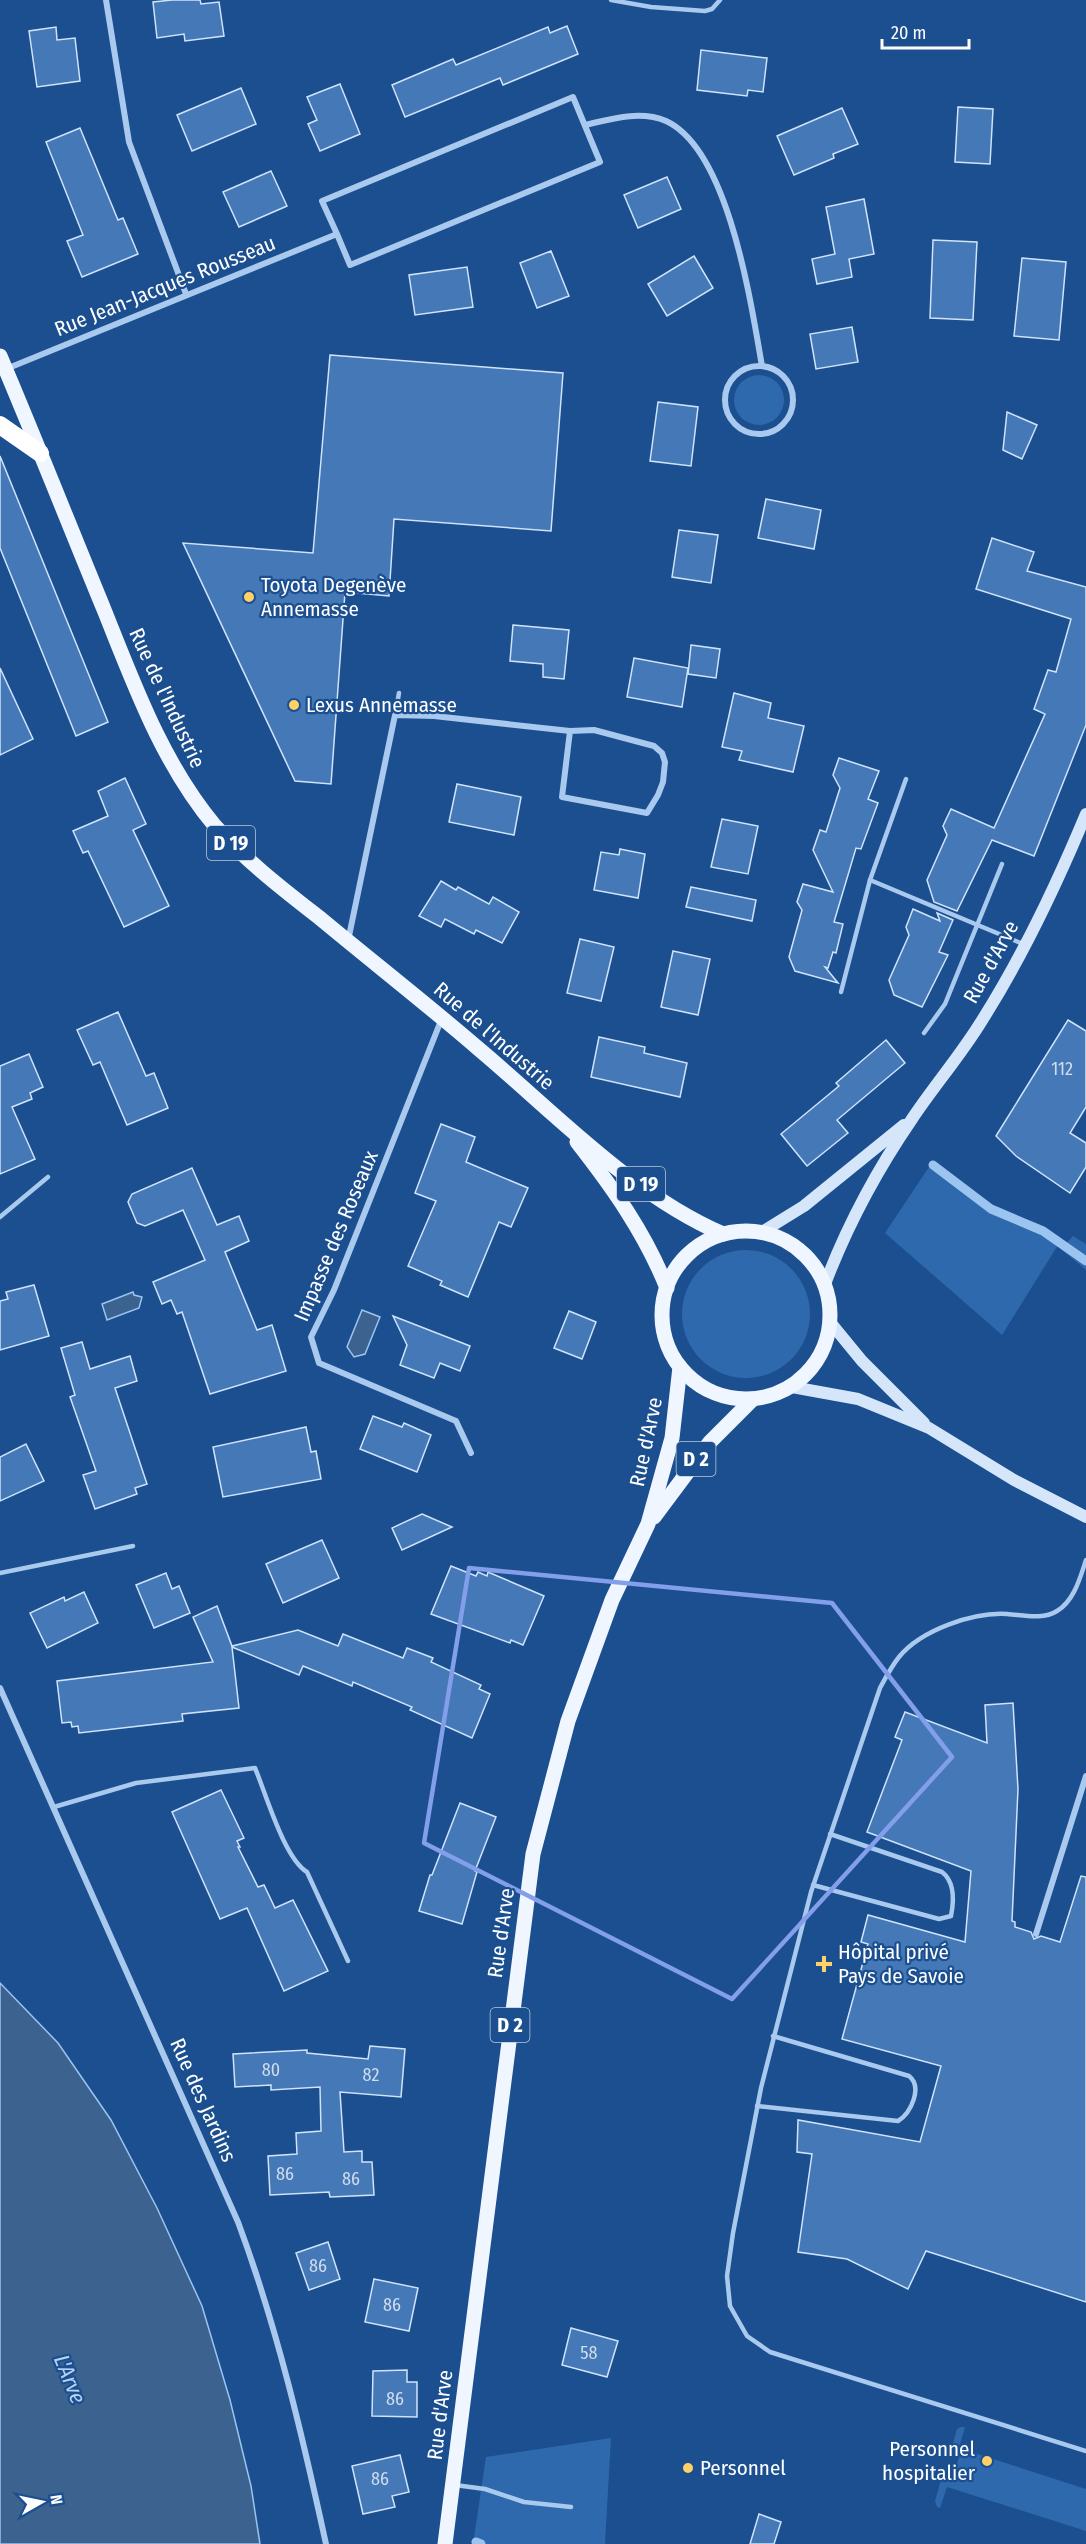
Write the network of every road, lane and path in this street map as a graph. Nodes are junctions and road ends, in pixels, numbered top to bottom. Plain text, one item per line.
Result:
1 (106, 0) edge
2 (612, 0) edge
3 (720, 0) edge
4 (585, 124) junction
5 (337, 234) junction
6 (186, 294) junction
7 (3, 363) edge
8 (762, 366) junction
9 (0, 425) edge
10 (40, 453) junction
11 (399, 693) dead end
12 (395, 715) junction
13 (570, 731) junction
14 (906, 779) dead end
15 (1086, 814) edge
16 (1002, 864) dead end
17 (870, 880) junction
18 (977, 925) junction
19 (348, 942) junction
20 (1026, 945) junction
21 (841, 992) dead end
22 (442, 1017) junction
23 (924, 1033) dead end
24 (912, 1119) junction
25 (564, 1125) junction
26 (48, 1177) dead end
27 (0, 1217) edge
28 (762, 1232) junction
29 (723, 1234) junction
30 (825, 1284) junction
31 (667, 1288) junction
32 (831, 1322) junction
33 (680, 1367) junction
34 (792, 1387) junction
35 (752, 1400) junction
36 (929, 1428) junction
37 (471, 1453) dead end
38 (1086, 1516) edge
39 (648, 1524) junction
40 (134, 1546) dead end
41 (1086, 1560) edge
42 (0, 1573) edge
43 (0, 1688) edge
44 (1086, 1776) edge
45 (54, 1807) junction
46 (830, 1834) junction
47 (813, 1885) junction
48 (1036, 1934) dead end
49 (348, 1961) dead end
50 (773, 2036) junction
51 (757, 2106) junction
52 (1086, 2451) edge
53 (452, 2485) junction
54 (571, 2507) dead end
55 (326, 2544) edge
56 (445, 2544) edge

1 - 6 street
2 - 3 lane
4 - 5 street
4 - 5 street
4 - 8 street
5 - 6 street, Rue Jean-Jacques Rousseau
6 - 7 street, Rue Jean-Jacques Rousseau
7 - 10 main road, Rue de l'Industrie / D 19
8 - 8 street
9 - 10 highway
10 - 19 main road, Rue de l'Industrie / D 19
11 - 12 lane
12 - 13 street
12 - 19 street
13 - 13 street
14 - 17 lane
15 - 20 main road, Rue d'Arve
16 - 18 lane
17 - 18 lane
17 - 21 lane
18 - 20 lane
18 - 23 lane
19 - 22 main road, Rue de l'Industrie / D 19
20 - 24 main road, Rue d'Arve
22 - 25 main road, Rue de l'Industrie / D 19
22 - 37 street, Impasse des Roseaux
24 - 28 main road, Rue d'Arve
24 - 30 main road, Rue d'Arve
25 - 29 main road, Rue de l'Industrie / D 19
25 - 31 main road, Rue de l'Industrie / D 19
26 - 27 lane
28 - 29 main road
28 - 30 main road
29 - 31 main road
30 - 32 main road
31 - 33 main road
32 - 34 main road
32 - 36 main road
33 - 35 main road
33 - 39 main road, Rue d'Arve / D 2
34 - 35 main road
34 - 36 main road
35 - 39 main road, Rue d'Arve / D 2
36 - 38 main road
39 - 53 main road, Rue d'Arve / D 2
40 - 42 lane
41 - 46 lane
43 - 45 street, Rue des Jardins
44 - 48 street
45 - 49 lane
45 - 55 street, Rue des Jardins
46 - 47 lane
46 - 47 lane
47 - 50 lane
50 - 51 lane
50 - 51 lane
51 - 52 lane
53 - 54 lane
53 - 56 main road, Rue d'Arve / D 2

